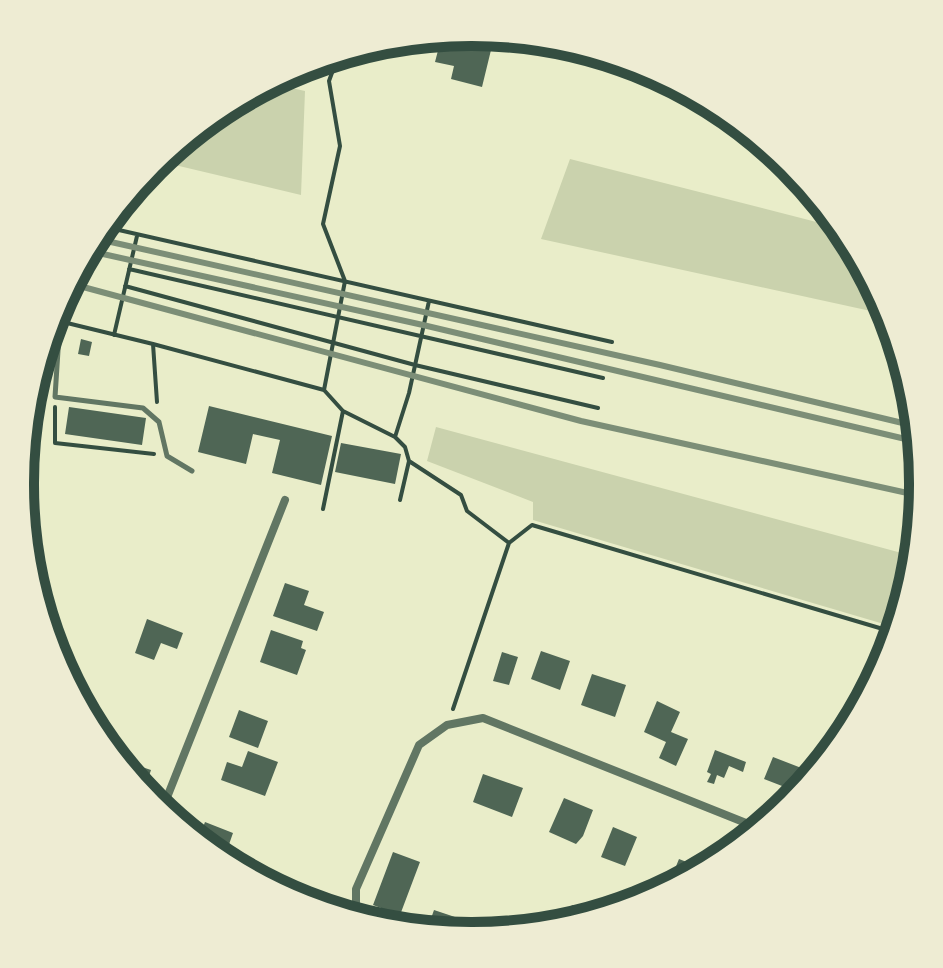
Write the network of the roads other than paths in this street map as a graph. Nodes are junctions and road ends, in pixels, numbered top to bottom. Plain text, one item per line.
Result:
1 (59, 338) edge
2 (192, 471) dead end
3 (285, 500) dead end
4 (167, 798) edge
5 (747, 823) edge
6 (356, 906) edge

1 - 2 lane
3 - 4 street
5 - 6 street

